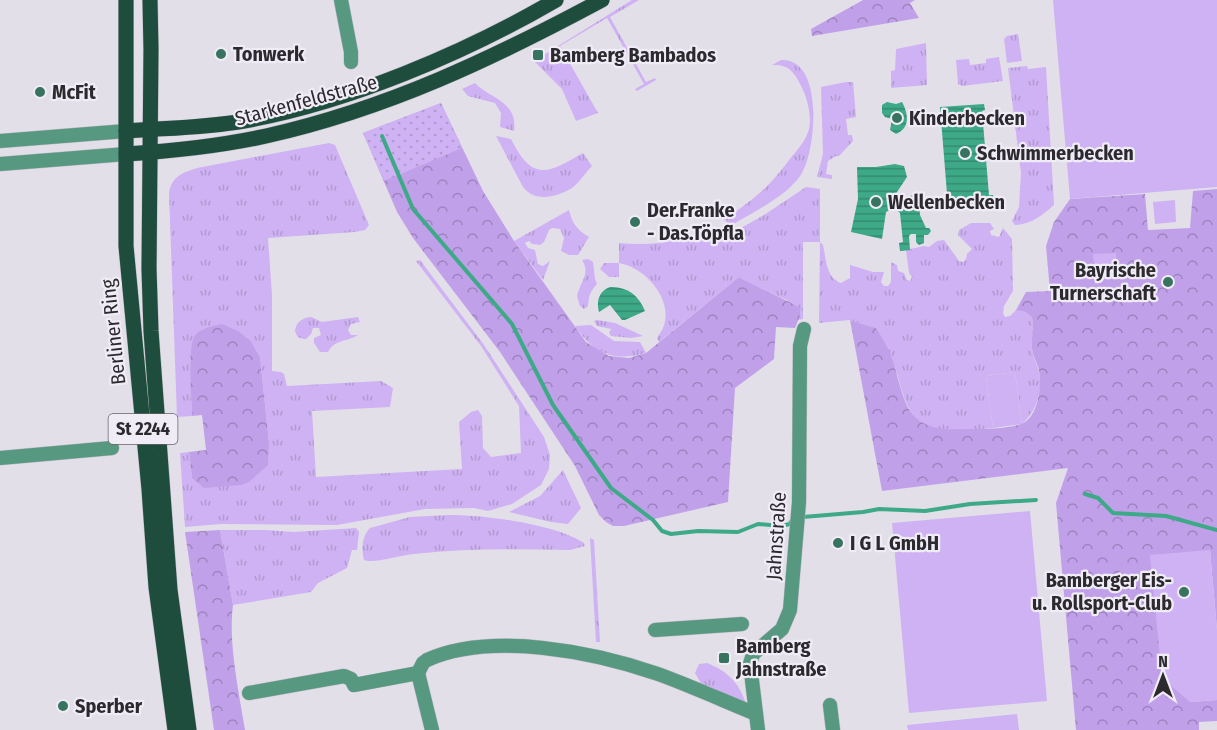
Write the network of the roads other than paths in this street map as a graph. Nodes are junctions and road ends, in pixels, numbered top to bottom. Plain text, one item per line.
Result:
1 (126, 0) edge
2 (150, 0) edge
3 (341, 0) edge
4 (556, 0) edge
5 (602, 0) edge
6 (351, 62) dead end
7 (150, 129) junction
8 (126, 131) junction
9 (0, 141) edge
10 (150, 153) junction
11 (126, 154) junction
12 (0, 164) edge
13 (804, 329) dead end
14 (112, 448) dead end
15 (0, 458) edge
16 (742, 624) dead end
17 (655, 630) dead end
18 (418, 673) junction
19 (249, 693) dead end
20 (830, 705) dead end
21 (756, 714) junction
22 (175, 730) edge
23 (189, 730) edge
24 (432, 730) edge
25 (758, 730) edge
26 (833, 730) edge

1 - 8 main road, Berliner Ring / St 2244
2 - 7 main road, Berliner Ring / St 2244
3 - 6 street
4 - 7 main road, Starkenfeldstraße
5 - 10 main road, Starkenfeldstraße
7 - 8 main road, Starkenfeldstraße
7 - 10 main road, Berliner Ring / St 2244
8 - 9 street, Starkenfeldstraße
8 - 11 main road, Berliner Ring / St 2244
10 - 11 main road, Starkenfeldstraße
10 - 23 main road, Berliner Ring / St 2244
11 - 12 street, Starkenfeldstraße
11 - 22 main road, Berliner Ring / St 2244
13 - 21 street, Jahnstraße
14 - 15 street
16 - 17 street
18 - 19 street
18 - 21 street
18 - 24 street
20 - 26 street
21 - 25 street, Jahnstraße

